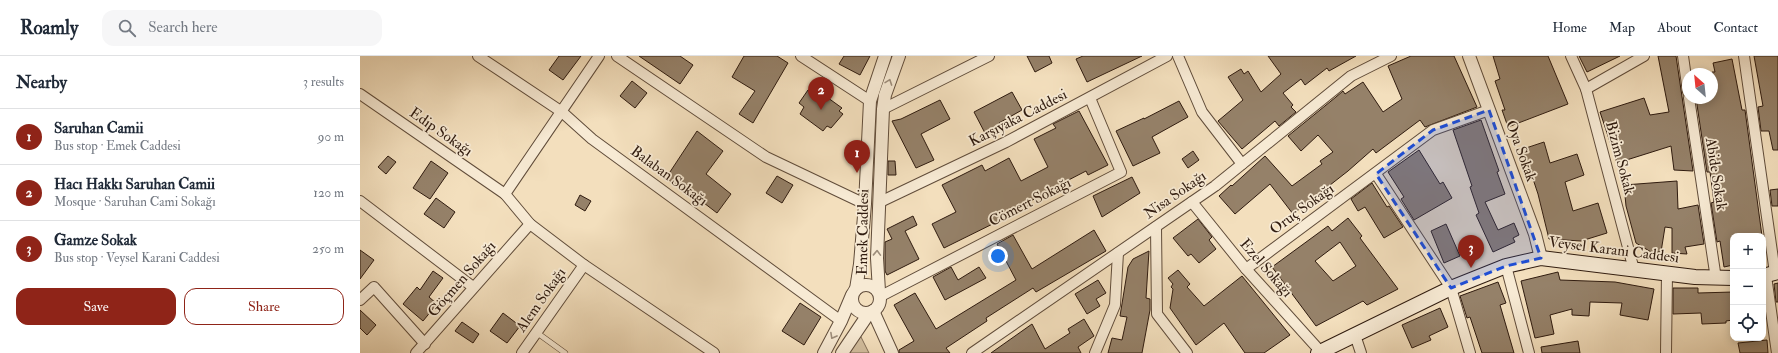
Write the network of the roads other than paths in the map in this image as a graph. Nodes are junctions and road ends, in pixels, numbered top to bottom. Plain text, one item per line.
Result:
1 (478, 56) edge
2 (599, 56) edge
3 (617, 56) edge
4 (801, 56) edge
5 (885, 56) edge
6 (899, 56) edge
7 (989, 56) edge
8 (1167, 56) edge
9 (1178, 56) edge
10 (1391, 56) edge
11 (1469, 56) edge
12 (1571, 56) edge
13 (1644, 56) edge
14 (1683, 56) edge
15 (1744, 56) edge
16 (1685, 68) edge
17 (1586, 89) junction
18 (360, 94) edge
19 (1090, 98) junction
20 (870, 101) junction
21 (1690, 104) edge
22 (883, 109) junction
23 (1489, 110) junction
24 (562, 112) junction
25 (1242, 164) junction
26 (1376, 174) junction
27 (505, 194) junction
28 (360, 201) edge
29 (880, 202) junction
30 (1192, 202) junction
31 (865, 204) junction
32 (530, 224) junction
33 (1156, 227) junction
34 (1118, 253) junction
35 (1540, 258) junction
36 (584, 265) junction
37 (1506, 266) junction
38 (1246, 269) junction
39 (1634, 270) junction
40 (1667, 274) junction
41 (1771, 274) edge
42 (1730, 278) edge
43 (1716, 279) junction
44 (473, 287) junction
45 (1451, 288) junction
46 (854, 291) junction
47 (880, 294) junction
48 (360, 300) edge
49 (871, 312) junction
50 (841, 321) junction
51 (536, 332) junction
52 (1355, 335) junction
53 (425, 344) junction
54 (1319, 352) edge
55 (416, 353) edge
56 (522, 353) edge
57 (565, 353) edge
58 (714, 353) edge
59 (824, 353) edge
60 (842, 353) edge
61 (892, 353) edge
62 (972, 353) edge
63 (1095, 353) edge
64 (1187, 353) edge
65 (1362, 353) edge
66 (1470, 353) edge
67 (1529, 353) edge
68 (1666, 353) edge
69 (1777, 353) edge

1 - 24 street, Balaban Sokağı
2 - 24 street
3 - 31 street
4 - 20 street
5 - 20 street, Emek Caddesi
22 -> 6 street, Emek Caddesi
7 - 22 street
8 - 19 street, Karşıyaka Caddesi
9 - 25 street
10 - 25 street, Nisa Sokağı
11 - 23 street, Oya Sokak
12 - 17 street, Bizim Sokak
13 - 17 street
14 - 16 street
15 - 41 street
17 - 39 street, Bizim Sokak
18 - 27 street, Edip Sokağı
19 - 29 street, Karşıyaka Caddesi
19 - 47 street, Cömert Sokağı
20 - 22 street
20 - 31 street, Emek Caddesi
21 - 43 street, Abide Sokak
22 - 29 street, Emek Caddesi
23 - 26 street, Oruç Sokağı
23 - 35 street, Oya Sokak
24 - 27 street
24 - 50 street, Balaban Sokağı
25 - 30 street, Nisa Sokağı
26 - 38 street, Oruç Sokağı
26 - 45 street
27 - 32 street, Edip Sokağı
28 - 44 street
29 - 31 street
47 -> 29 street, Emek Caddesi
30 - 33 street, Nisa Sokağı
30 - 38 street, Ezel Sokağı
31 - 46 street, Emek Caddesi
32 - 36 street, Edip Sokağı
32 - 44 street, Göçmen Sokağı
33 - 34 street, Nisa Sokağı
33 - 64 street
34 - 62 street, Nisa Sokağı
34 - 63 street
35 - 37 main road, Veysel Karani Caddesi
35 - 39 main road, Veysel Karani Caddesi
36 - 51 street, Alem Sokağı
36 - 58 street, Edip Sokağı
37 - 45 main road, Veysel Karani Caddesi
37 - 67 street
38 - 54 street, Ezel Sokağı
39 - 40 main road, Veysel Karani Caddesi
40 - 43 main road, Veysel Karani Caddesi
40 - 68 street
41 - 69 street
42 - 43 main road, Veysel Karani Caddesi
44 - 53 street, Göçmen Sokağı
45 - 52 main road, Veysel Karani Caddesi
45 - 66 street
46 - 47 street
46 - 49 street
46 - 50 street
47 - 49 street
48 - 53 street
49 - 60 street
49 - 61 street
50 -> 59 street
51 - 56 street, Alem Sokağı
51 - 57 lane
52 - 54 main road, Veysel Karani Caddesi
52 - 65 street
53 - 55 street, Göçmen Sokağı

